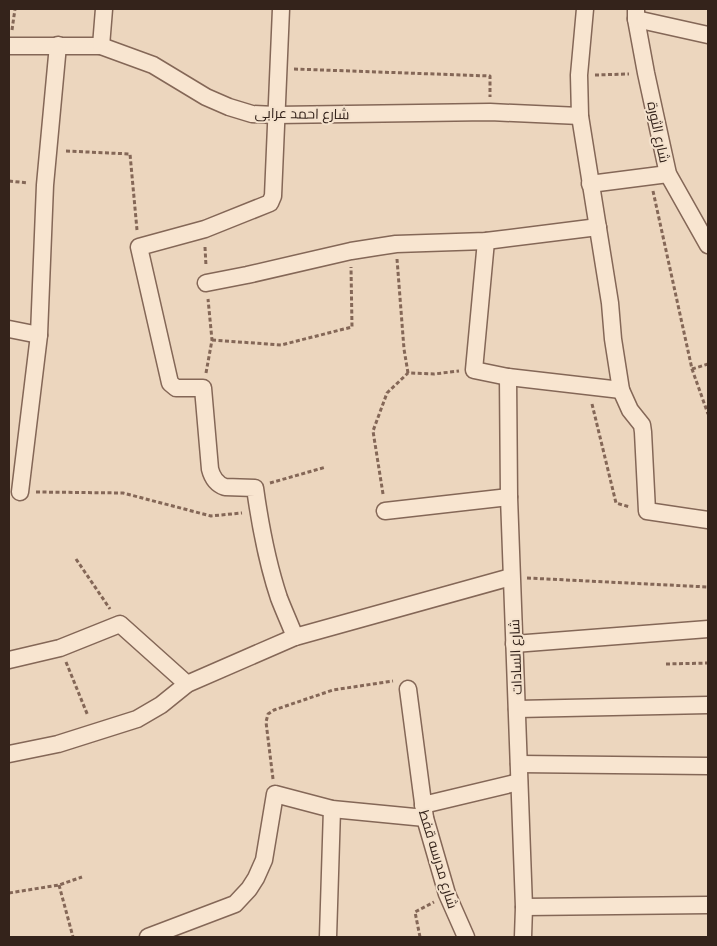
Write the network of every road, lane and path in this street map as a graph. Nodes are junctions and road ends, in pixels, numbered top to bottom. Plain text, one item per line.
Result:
1 (104, 9) edge
2 (281, 9) edge
3 (585, 9) edge
4 (636, 14) edge
5 (708, 35) edge
6 (58, 45) junction
7 (9, 46) edge
8 (101, 46) junction
9 (277, 69) junction
10 (646, 73) junction
11 (579, 75) junction
12 (490, 112) junction
13 (276, 115) junction
14 (580, 116) junction
15 (48, 150) junction
16 (668, 174) junction
17 (649, 176) junction
18 (590, 184) junction
19 (598, 227) junction
20 (205, 229) junction
21 (486, 242) junction
22 (396, 244) junction
23 (708, 246) edge
24 (139, 247) junction
25 (351, 251) junction
26 (206, 283) junction
27 (9, 329) edge
28 (39, 335) junction
29 (212, 340) junction
30 (708, 364) edge
31 (692, 369) junction
32 (474, 370) junction
33 (408, 373) junction
34 (508, 377) junction
35 (588, 387) junction
36 (203, 388) junction
37 (621, 390) junction
38 (708, 414) edge
39 (326, 468) dead end
40 (255, 488) junction
41 (20, 492) joint
42 (509, 497) junction
43 (385, 510) joint
44 (258, 512) junction
45 (647, 512) junction
46 (708, 520) edge
47 (76, 559) dead end
48 (511, 577) junction
49 (708, 587) edge
50 (120, 624) junction
51 (708, 630) edge
52 (296, 637) junction
53 (514, 644) junction
54 (60, 648) junction
55 (9, 660) edge
56 (708, 663) edge
57 (666, 664) dead end
58 (187, 684) junction
59 (408, 689) joint
60 (708, 705) edge
61 (517, 709) junction
62 (95, 733) junction
63 (9, 754) edge
64 (519, 764) junction
65 (708, 766) edge
66 (519, 782) junction
67 (275, 794) junction
68 (332, 809) junction
69 (424, 811) junction
70 (82, 877) dead end
71 (59, 885) junction
72 (9, 893) edge
73 (447, 894) junction
74 (708, 905) edge
75 (524, 907) junction
76 (73, 937) edge
77 (148, 937) edge
78 (328, 937) edge
79 (420, 937) edge
80 (466, 937) edge
81 (523, 937) edge

1 - 8 street
2 - 9 street
3 - 11 street
4 - 5 street
4 - 10 street, شارع الثورة
6 - 7 street, شارع احمد عرابى
6 - 8 street, شارع احمد عرابى
6 - 15 street
8 - 13 street, شارع احمد عرابى
9 - 12 path
9 - 13 street
10 - 11 path
10 - 16 street, شارع الثورة
11 - 14 street
12 - 13 street, شارع احمد عرابى
12 - 14 street, شارع احمد عرابى
13 - 20 street
14 - 18 street
15 - 24 path
15 - 28 street
16 - 17 street
16 - 23 street, شارع الثورة
17 - 18 street
17 - 31 path
18 - 19 street
19 - 21 street
19 - 37 street
20 - 24 street
20 - 26 path
21 - 22 street
21 - 32 street
22 - 25 street
22 - 33 path
24 - 36 street
25 - 26 street
25 - 29 path
26 - 29 path
27 - 28 street
28 - 41 street
29 - 36 path
30 - 31 path
31 - 38 path
32 - 33 path
32 - 34 street
33 - 43 path
34 - 35 street
34 - 42 street, شارع السادات
35 - 37 street
35 - 45 path
36 - 40 street
37 - 45 street
39 - 40 path
40 - 44 street
41 - 44 path
42 - 43 street
42 - 48 street, شارع السادات
44 - 52 street
45 - 46 street
47 - 50 path
48 - 49 path
48 - 52 street
48 - 53 street, شارع السادات
50 - 54 street
50 - 58 street
51 - 53 street
52 - 58 street
53 - 61 street, شارع السادات
54 - 55 street
54 - 62 path
56 - 57 path
58 - 62 street
59 - 67 path
59 - 69 street, شارع مدرسه قفط
60 - 61 street
61 - 64 street, شارع السادات
62 - 63 street
64 - 65 street
64 - 66 street, شارع السادات
66 - 69 street
66 - 75 street, شارع السادات
67 - 68 street
67 - 77 street
68 - 69 street
68 - 78 street
69 - 73 street, شارع مدرسه قفط
70 - 71 path
71 - 72 path
71 - 76 path
73 - 79 path
73 - 80 street, شارع مدرسه قفط
74 - 75 street
75 - 81 street, شارع السادات

